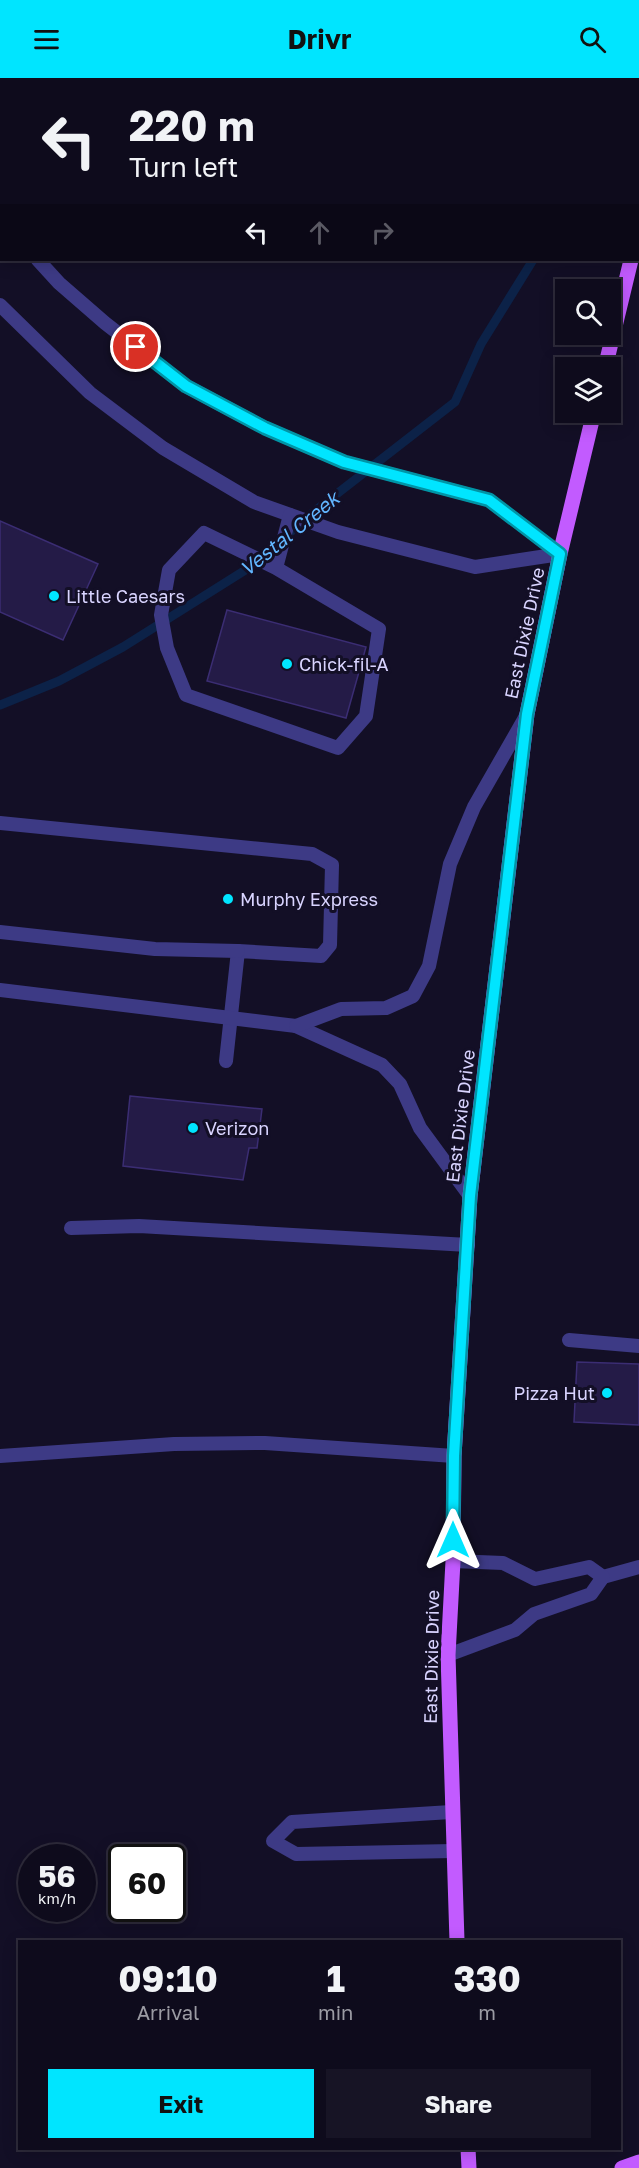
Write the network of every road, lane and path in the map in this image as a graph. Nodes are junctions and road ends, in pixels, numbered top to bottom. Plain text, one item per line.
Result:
1 (39, 261) edge
2 (631, 261) edge
3 (0, 305) edge
4 (608, 357) edge
5 (591, 423) edge
6 (290, 515) junction
7 (560, 554) junction
8 (276, 568) junction
9 (527, 714) junction
10 (0, 823) edge
11 (0, 932) edge
12 (237, 951) junction
13 (0, 990) edge
14 (232, 1018) junction
15 (296, 1026) junction
16 (226, 1061) dead end
17 (470, 1196) junction
18 (71, 1228) dead end
19 (468, 1245) junction
20 (569, 1340) dead end
21 (639, 1346) edge
22 (0, 1456) edge
23 (454, 1456) junction
24 (453, 1561) junction
25 (639, 1567) edge
26 (603, 1577) junction
27 (448, 1655) junction
28 (451, 1812) junction
29 (453, 1851) junction
30 (457, 1940) edge
31 (468, 2150) edge
32 (639, 2162) edge
33 (469, 2168) edge
34 (622, 2168) edge

1 - 7 lane
2 - 4 main road
3 - 6 lane
5 - 7 main road, East Dixie Drive
6 - 7 lane
6 - 8 lane
7 - 9 main road, East Dixie Drive
8 - 8 lane
9 - 15 lane
9 - 17 main road, East Dixie Drive
10 - 12 lane
11 - 12 lane
12 - 14 lane
13 - 14 lane
14 - 15 lane
14 - 16 lane
15 - 17 lane
17 - 19 main road, East Dixie Drive
18 - 19 lane
19 - 23 main road, East Dixie Drive
20 - 21 lane
22 - 23 lane
23 - 24 main road, East Dixie Drive
24 - 26 lane
24 - 27 main road, East Dixie Drive
25 - 26 lane
26 - 27 lane
27 - 28 main road, East Dixie Drive
28 - 29 main road, East Dixie Drive
28 - 29 lane
29 - 30 main road, East Dixie Drive
31 - 33 main road
32 - 34 main road

